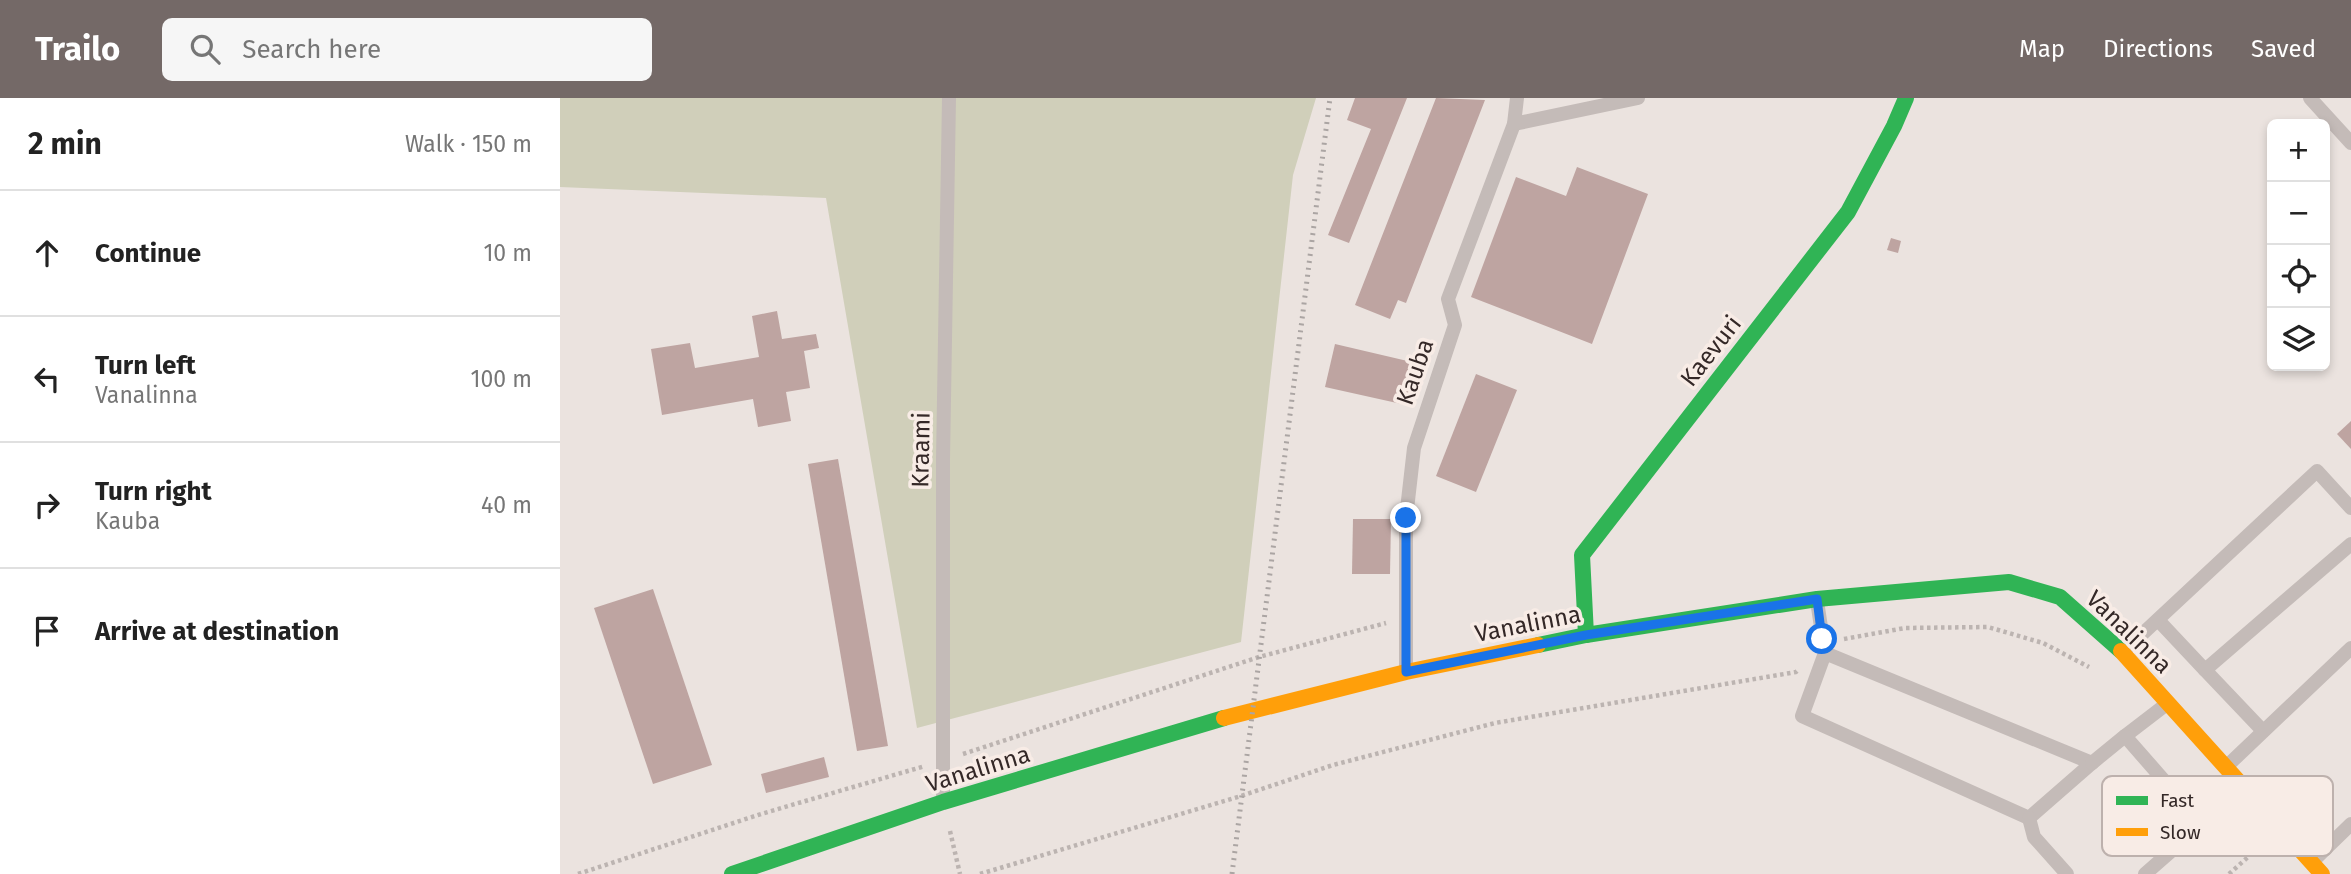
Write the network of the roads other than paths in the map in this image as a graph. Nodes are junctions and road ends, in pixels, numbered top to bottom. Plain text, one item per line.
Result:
1 (949, 98) edge
2 (1517, 98) edge
3 (1638, 98) edge
4 (1906, 98) edge
5 (2310, 98) edge
6 (1514, 124) junction
7 (2351, 143) edge
8 (2351, 508) edge
9 (2351, 544) edge
10 (1817, 599) junction
11 (2158, 620) junction
12 (1586, 635) junction
13 (1824, 646) junction
14 (2351, 648) edge
15 (2123, 652) junction
16 (2205, 670) junction
17 (1406, 672) junction
18 (2169, 703) junction
19 (2263, 731) junction
20 (2125, 736) junction
21 (2092, 763) junction
22 (2225, 768) junction
23 (2160, 776) edge
24 (2232, 776) edge
25 (943, 802) junction
26 (2029, 818) junction
27 (2351, 824) edge
28 (2333, 847) edge
29 (2166, 856) edge
30 (732, 874) edge
31 (2067, 874) edge
32 (2146, 874) edge

1 - 25 lane, Kraami
2 - 6 lane, Kauba
3 - 6 lane
4 - 12 street, Kaevuri
5 - 7 lane
6 - 17 lane, Kauba
8 - 11 lane
9 - 16 lane
10 - 12 street, Vanalinna
10 - 13 lane
10 - 15 street, Vanalinna
11 - 15 lane
11 - 16 lane
12 - 17 street, Vanalinna
13 - 21 lane
13 - 26 lane
14 - 19 lane
15 - 18 street, Vanalinna
16 - 19 lane
17 - 25 street, Vanalinna
18 - 20 lane
18 - 22 street, Vanalinna
19 - 22 lane
20 - 21 lane
20 - 23 lane
21 - 26 lane
22 - 24 street, Vanalinna
25 - 30 street, Vanalinna
26 - 31 lane
27 - 28 lane
29 - 32 lane

